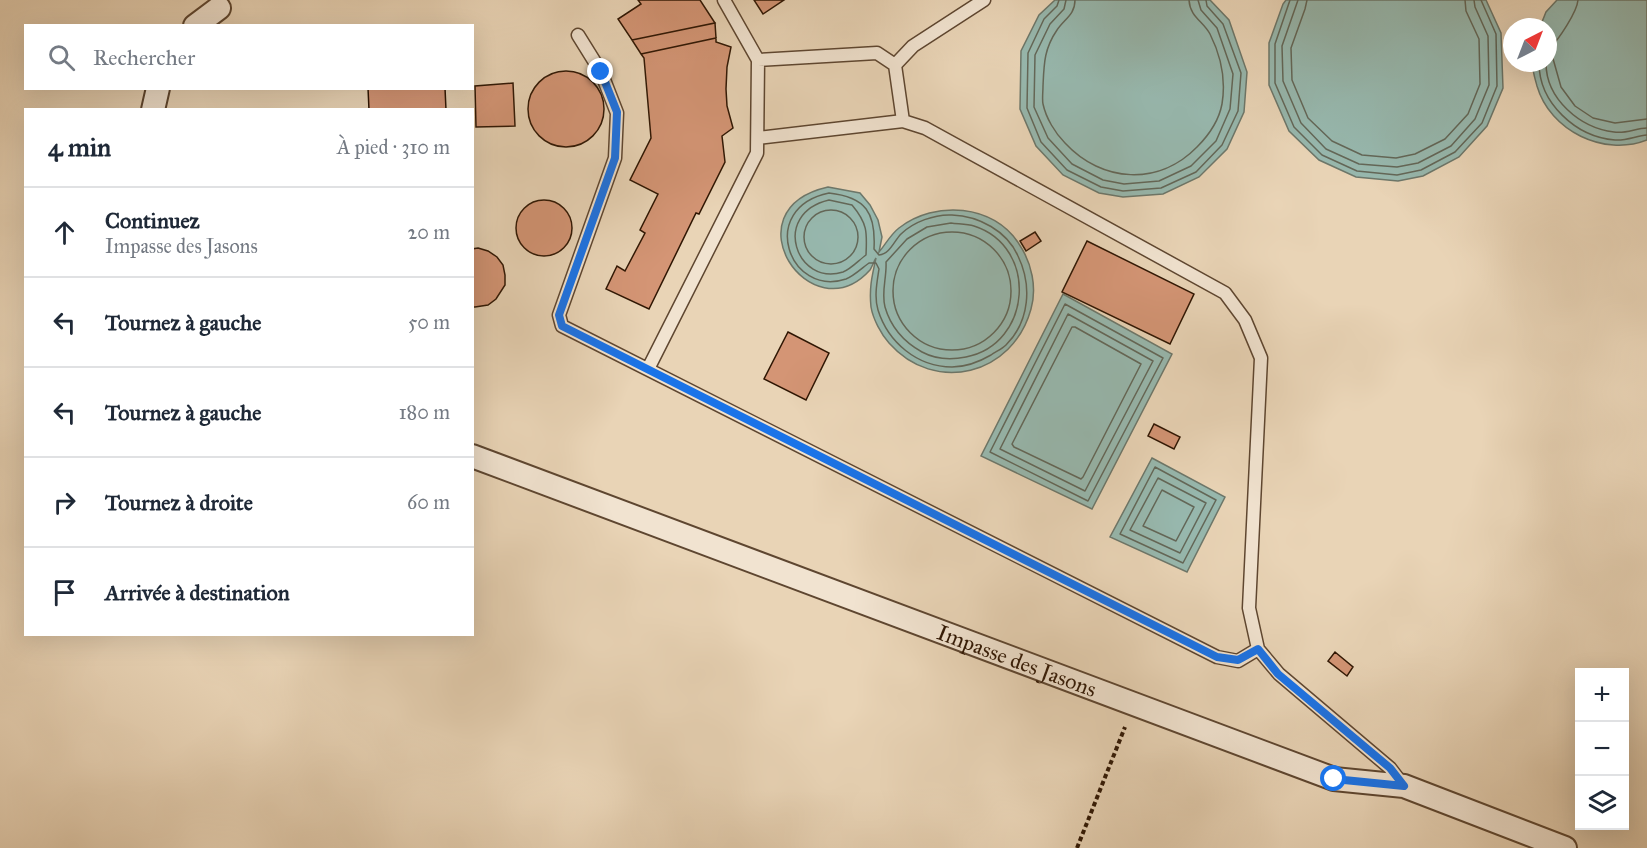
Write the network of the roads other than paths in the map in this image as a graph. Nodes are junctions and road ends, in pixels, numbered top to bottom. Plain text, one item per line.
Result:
1 (724, 0) edge
2 (984, 0) edge
3 (225, 4) edge
4 (198, 24) edge
5 (578, 35) dead end
6 (758, 60) junction
7 (895, 65) junction
8 (158, 90) edge
9 (153, 108) edge
10 (903, 121) junction
11 (759, 138) junction
12 (648, 369) junction
13 (474, 457) edge
14 (1258, 649) junction
15 (1404, 786) junction
16 (1565, 848) edge

1 - 6 lane
2 - 7 lane
3 - 4 street
5 - 12 lane
6 - 7 lane
6 - 11 lane
7 - 10 lane
8 - 9 street
10 - 11 lane
10 - 14 lane
11 - 12 lane
12 - 14 lane
13 - 15 street, Impasse des Jasons
14 - 15 lane
15 - 16 street, Impasse des Jasons

